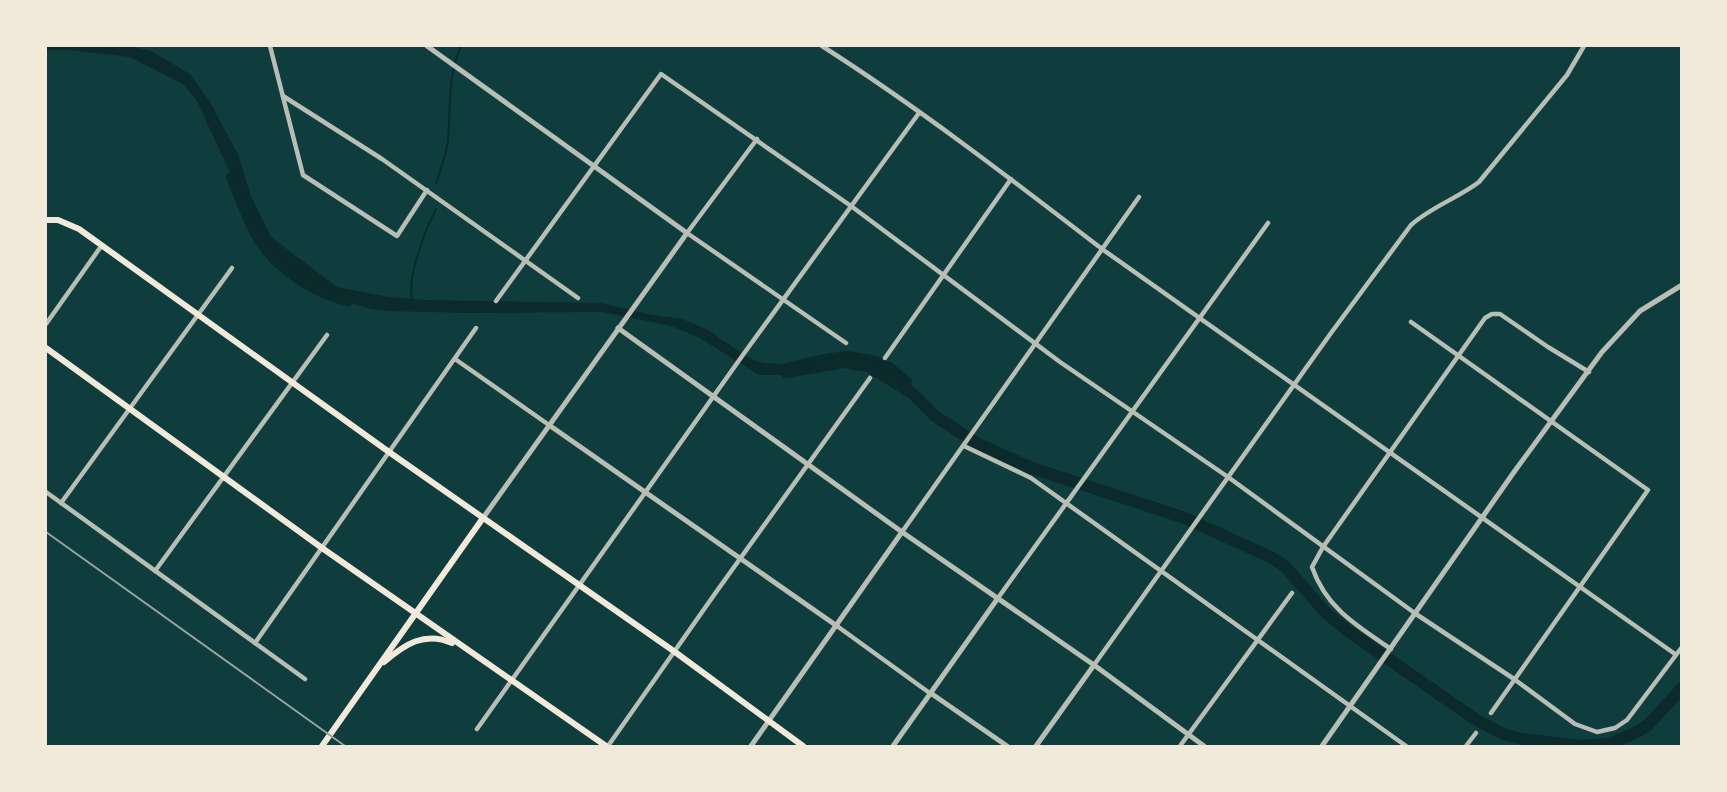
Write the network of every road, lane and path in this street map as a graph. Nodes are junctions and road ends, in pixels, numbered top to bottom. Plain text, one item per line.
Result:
1 (270, 46) edge
2 (427, 46) edge
3 (822, 46) edge
4 (1584, 46) edge
5 (283, 96) junction
6 (919, 113) junction
7 (757, 139) junction
8 (593, 167) junction
9 (1011, 179) junction
10 (427, 190) junction
11 (1139, 197) dead end
12 (851, 206) junction
13 (46, 220) edge
14 (1268, 223) dead end
15 (687, 233) junction
16 (102, 245) junction
17 (1102, 249) junction
18 (525, 260) junction
19 (232, 268) dead end
20 (943, 273) junction
21 (1682, 285) edge
22 (578, 298) dead end
23 (784, 299) junction
24 (496, 301) dead end
25 (198, 315) junction
26 (1200, 318) junction
27 (1411, 322) dead end
28 (46, 324) edge
29 (476, 328) dead end
30 (618, 328) junction
31 (327, 335) dead end
32 (846, 343) dead end
33 (1035, 344) junction
34 (46, 348) edge
35 (1458, 355) junction
36 (885, 358) dead end
37 (455, 359) junction
38 (1589, 372) junction
39 (870, 378) dead end
40 (292, 382) junction
41 (1295, 384) junction
42 (713, 397) junction
43 (129, 408) junction
44 (1132, 412) junction
45 (1551, 421) junction
46 (549, 425) junction
47 (964, 446) junction
48 (1390, 451) junction
49 (389, 452) junction
50 (808, 465) junction
51 (224, 477) junction
52 (1228, 477) junction
53 (46, 492) edge
54 (646, 492) junction
55 (61, 503) junction
56 (1066, 503) junction
57 (483, 518) junction
58 (1482, 519) junction
59 (902, 532) junction
60 (1323, 547) junction
61 (322, 548) junction
62 (740, 558) junction
63 (155, 571) junction
64 (1161, 571) junction
65 (580, 586) junction
66 (1578, 588) junction
67 (1292, 593) dead end
68 (999, 598) junction
69 (416, 613) junction
70 (1416, 614) junction
71 (837, 626) junction
72 (1257, 640) junction
73 (255, 643) junction
74 (1682, 647) edge
75 (465, 649) junction
76 (1391, 649) junction
77 (675, 652) junction
78 (1675, 654) junction
79 (1094, 665) junction
80 (377, 668) junction
81 (304, 679) dead end
82 (1514, 679) junction
83 (513, 681) junction
84 (932, 694) junction
85 (1350, 707) junction
86 (1491, 713) dead end
87 (769, 721) junction
88 (477, 730) dead end
89 (1476, 733) dead end
90 (1188, 734) junction
91 (322, 747) edge
92 (607, 747) edge
93 (751, 747) edge
94 (803, 747) edge
95 (893, 747) edge
96 (1007, 747) edge
97 (1036, 747) edge
98 (1180, 747) edge
99 (1204, 747) edge
100 (1322, 747) edge
101 (1406, 747) edge
102 (1466, 747) edge

1 - 5 street
2 - 8 street
3 - 6 street
4 - 41 street
5 - 10 street
5 - 10 street
6 - 9 street
6 - 12 street
7 - 8 street
7 - 12 street
7 - 15 street
8 - 15 street
8 - 18 street
9 - 17 street
9 - 20 street
10 - 18 street
11 - 17 street
12 - 20 street
12 - 23 street
13 - 16 main road
14 - 26 street
15 - 23 street
15 - 30 street
16 - 25 main road
16 - 28 street
17 - 26 street
17 - 33 street
18 - 22 street
18 - 24 street
19 - 25 street
20 - 33 street
20 - 36 street
21 - 38 street
23 - 32 street
23 - 42 street
25 - 40 main road
25 - 43 street
26 - 41 street
26 - 44 street
27 - 35 street
29 - 37 street
30 - 42 street
30 - 46 street
31 - 40 street
33 - 44 street
33 - 47 street
34 - 43 main road
35 - 38 street
35 - 45 street
35 - 48 street
37 - 46 street
37 - 49 street
38 - 45 street
39 - 50 street
40 - 49 main road
40 - 51 street
41 - 48 street
41 - 52 street
42 - 50 street
42 - 54 street
43 - 51 main road
43 - 55 street
44 - 52 street
44 - 56 street
45 - 58 street
45 - 66 street
46 - 54 street
46 - 57 street
47 - 56 street
47 - 59 street
48 - 58 street
48 - 60 street
49 - 57 main road
49 - 61 street
50 - 59 street
50 - 62 street
51 - 61 main road
51 - 63 street
52 - 60 street
52 - 64 street
53 - 55 street
54 - 62 street
54 - 65 street
55 - 63 street
56 - 64 street
56 - 68 street
57 - 65 main road
57 - 69 main road
58 - 66 street
58 - 70 street
59 - 68 street
59 - 71 street
60 - 70 street
60 - 76 street
61 - 69 main road
61 - 73 street
62 - 71 street
62 - 77 street
63 - 73 street
64 - 72 street
64 - 79 street
65 - 77 main road
65 - 83 street
66 - 78 street
66 - 82 street
67 - 72 street
68 - 79 street
68 - 84 street
69 - 75 main road
69 - 80 main road
70 - 76 street
70 - 82 street
71 - 84 street
71 - 87 street
72 - 85 street
72 - 90 street
73 - 81 street
74 - 78 street
75 - 80 main road
75 - 83 main road
76 - 85 street
77 - 87 main road
77 - 92 street
78 - 82 street
79 - 90 street
79 - 97 street
80 - 91 main road
82 - 86 street
83 - 88 street
83 - 92 main road
84 - 95 street
84 - 96 street
85 - 100 street
85 - 101 street
87 - 93 street
87 - 94 main road
89 - 102 street
90 - 98 street
90 - 99 street

